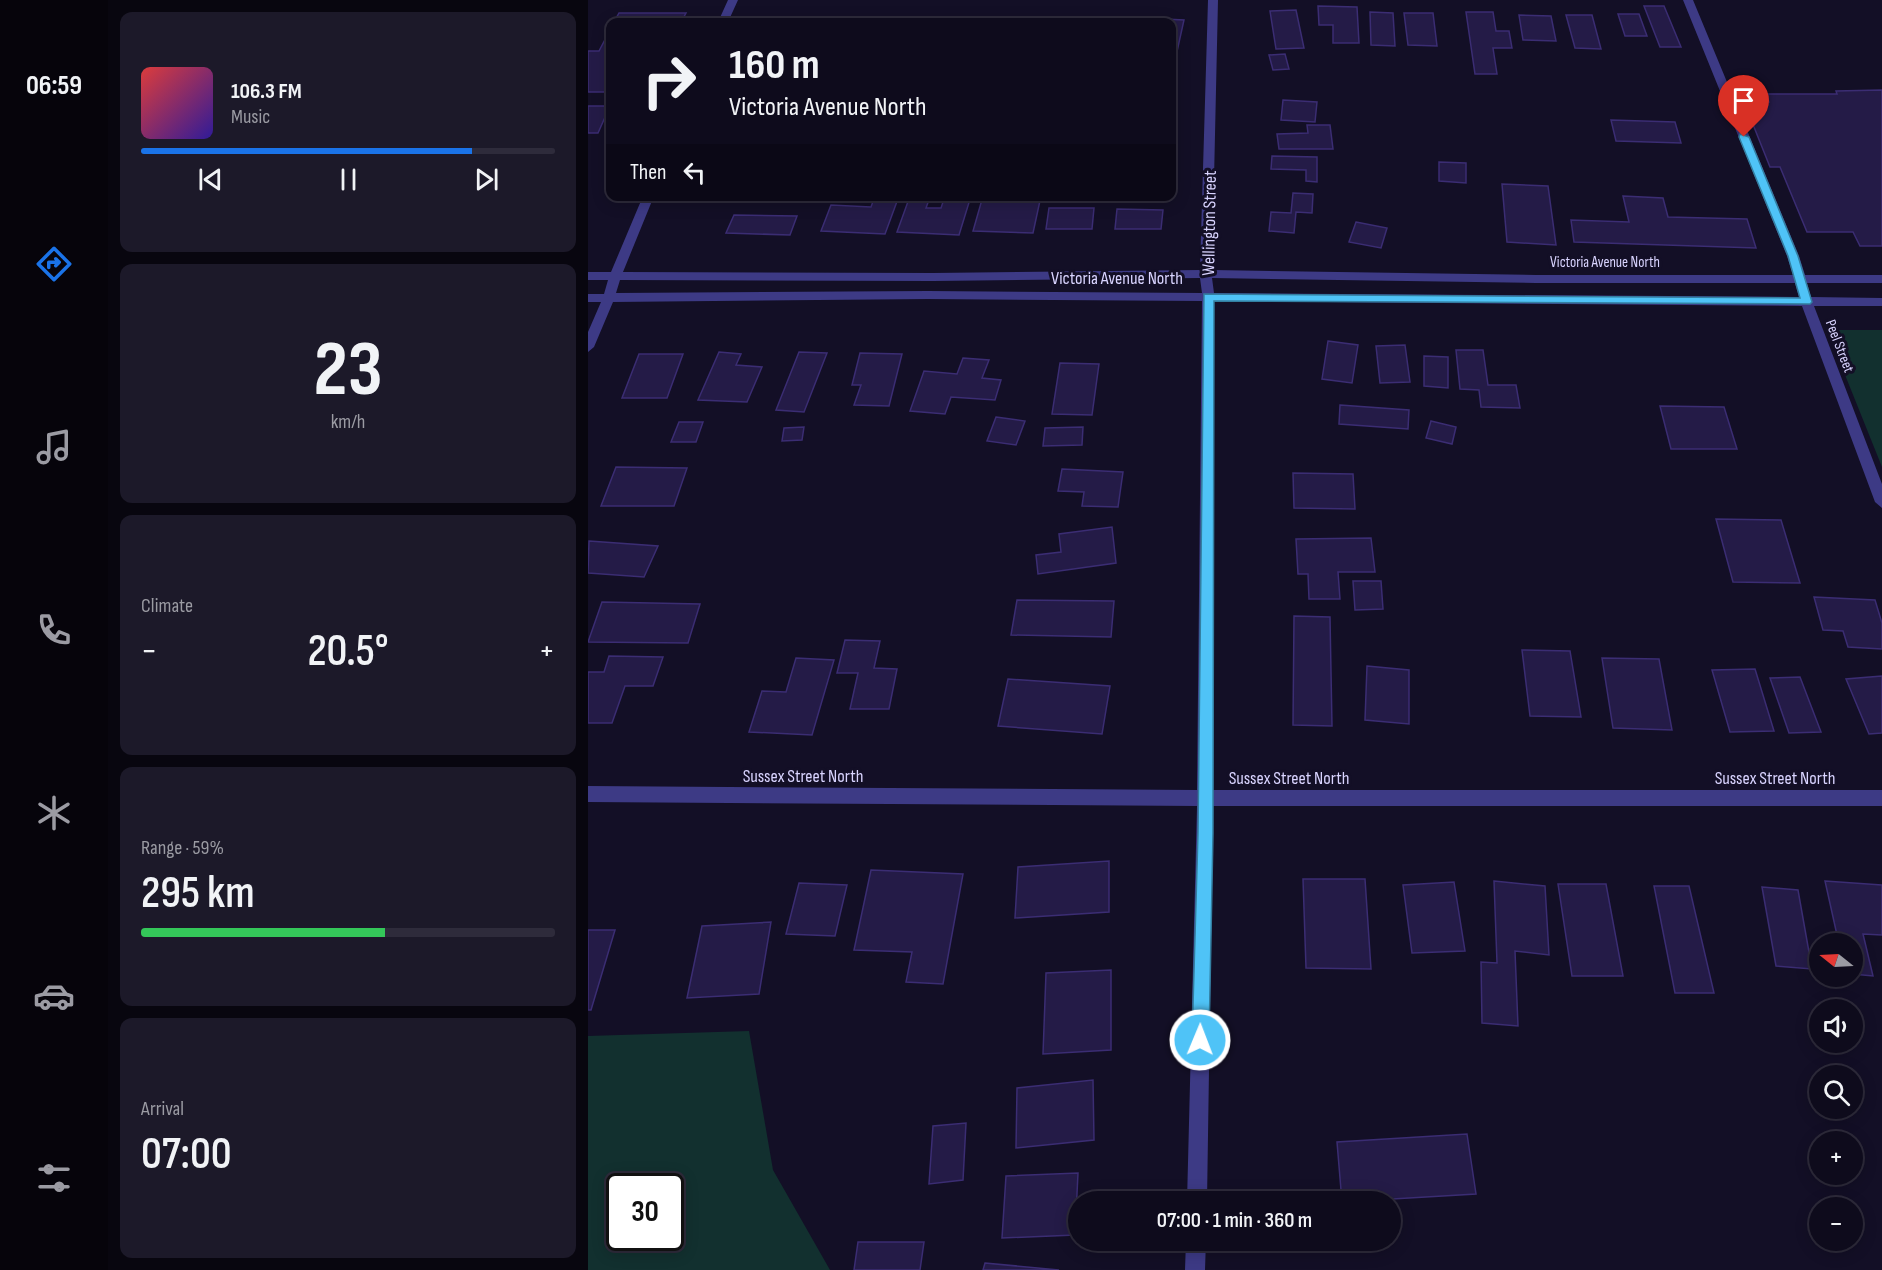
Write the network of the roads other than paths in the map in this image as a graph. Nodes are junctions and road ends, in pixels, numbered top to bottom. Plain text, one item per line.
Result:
1 (733, 0) edge
2 (1213, 0) edge
3 (1688, 0) edge
4 (725, 18) edge
5 (647, 201) edge
6 (1206, 274) junction
7 (588, 276) edge
8 (615, 276) junction
9 (933, 277) junction
10 (1536, 279) junction
11 (1799, 279) junction
12 (1882, 279) edge
13 (928, 295) junction
14 (1208, 297) junction
15 (588, 298) edge
16 (609, 298) junction
17 (1540, 299) junction
18 (1806, 302) junction
19 (1882, 302) edge
20 (588, 347) edge
21 (1882, 502) edge
22 (588, 794) edge
23 (1206, 798) junction
24 (1882, 798) edge
25 (1197, 1191) edge
26 (1196, 1251) edge
27 (1195, 1270) edge

1 - 4 street
2 - 6 street, Wellington Street
3 - 11 street, Peel Street
5 - 8 street
6 - 9 street, Victoria Avenue North
6 - 10 street, Victoria Avenue North
6 - 14 street, Wellington Street
7 - 8 street, Victoria Avenue North
8 - 9 street, Victoria Avenue North
8 - 16 street
9 - 13 street
10 - 11 street, Victoria Avenue North
10 - 17 street
11 - 12 street, Victoria Avenue North
11 - 18 street, Peel Street
13 - 14 street, Victoria Avenue North
13 - 16 street, Victoria Avenue North
14 - 17 street, Victoria Avenue North
14 - 23 street, Wellington Street
15 - 16 street, Victoria Avenue North
16 - 20 street
17 - 18 street, Victoria Avenue North
18 - 19 street, Victoria Avenue North
18 - 21 street, Peel Street
22 - 23 street, Sussex Street North
23 - 24 street, Sussex Street North
23 - 25 street, Wellington Street
26 - 27 street

